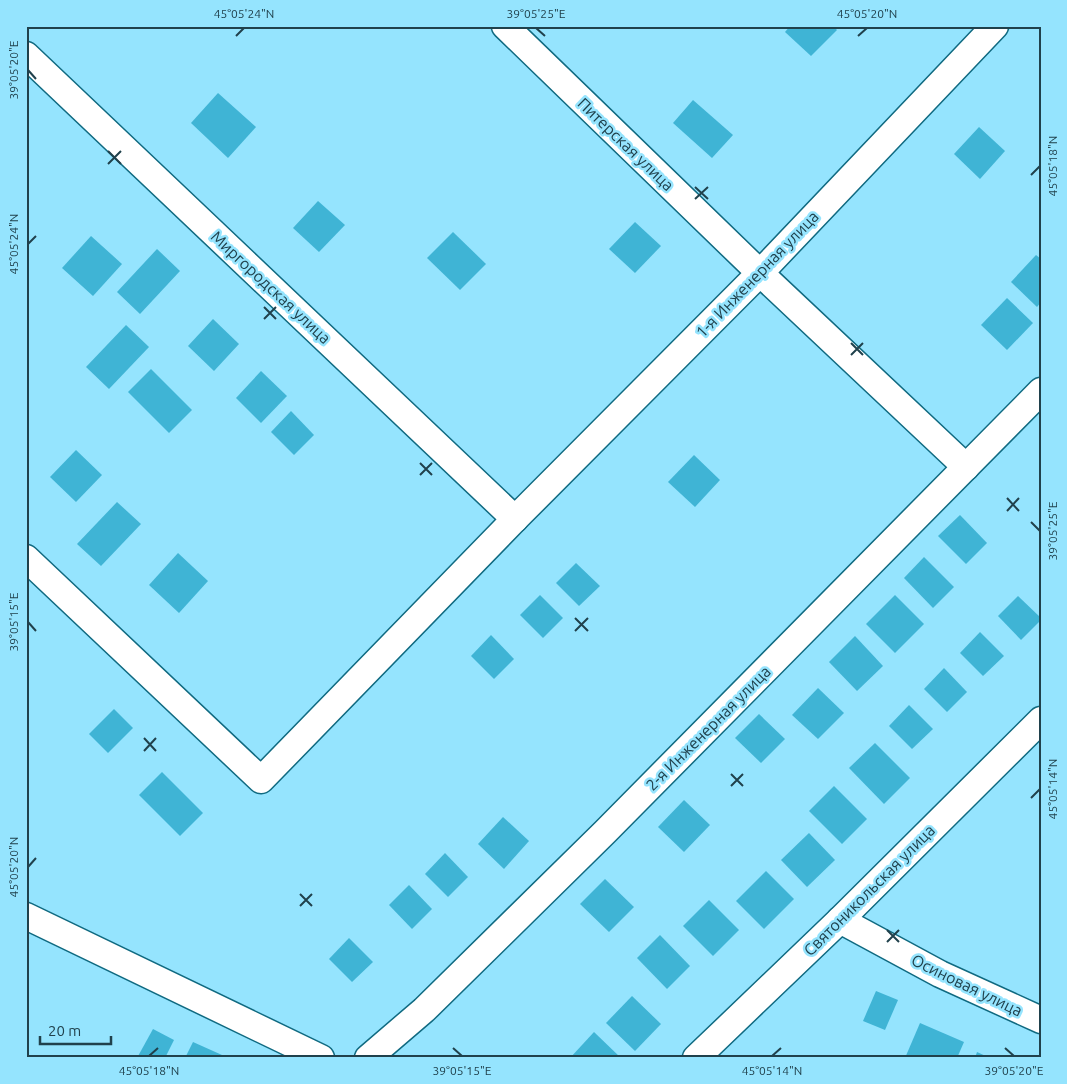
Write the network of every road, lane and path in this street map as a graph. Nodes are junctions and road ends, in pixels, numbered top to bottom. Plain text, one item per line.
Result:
1 (505, 26) edge
2 (995, 26) edge
3 (26, 55) edge
4 (760, 273) junction
5 (1041, 391) edge
6 (966, 467) junction
7 (515, 519) junction
8 (26, 558) edge
9 (1041, 720) edge
10 (26, 916) edge
11 (840, 920) junction
12 (1041, 1020) edge
13 (321, 1058) edge
14 (368, 1058) edge
15 (696, 1058) edge

1 - 4 street, Питерская улица
2 - 4 street, 1-я Инженерная улица
3 - 7 street, Миргородская улица
4 - 6 street, Питерская улица
4 - 7 street, 1-я Инженерная улица
5 - 6 street, 2-я Инженерная улица
6 - 14 street, 2-я Инженерная улица
7 - 8 street, 1-я Инженерная улица
9 - 11 street, Святоникольская улица
10 - 13 street
11 - 12 street, Осиновая улица
11 - 15 street, Святоникольская улица

